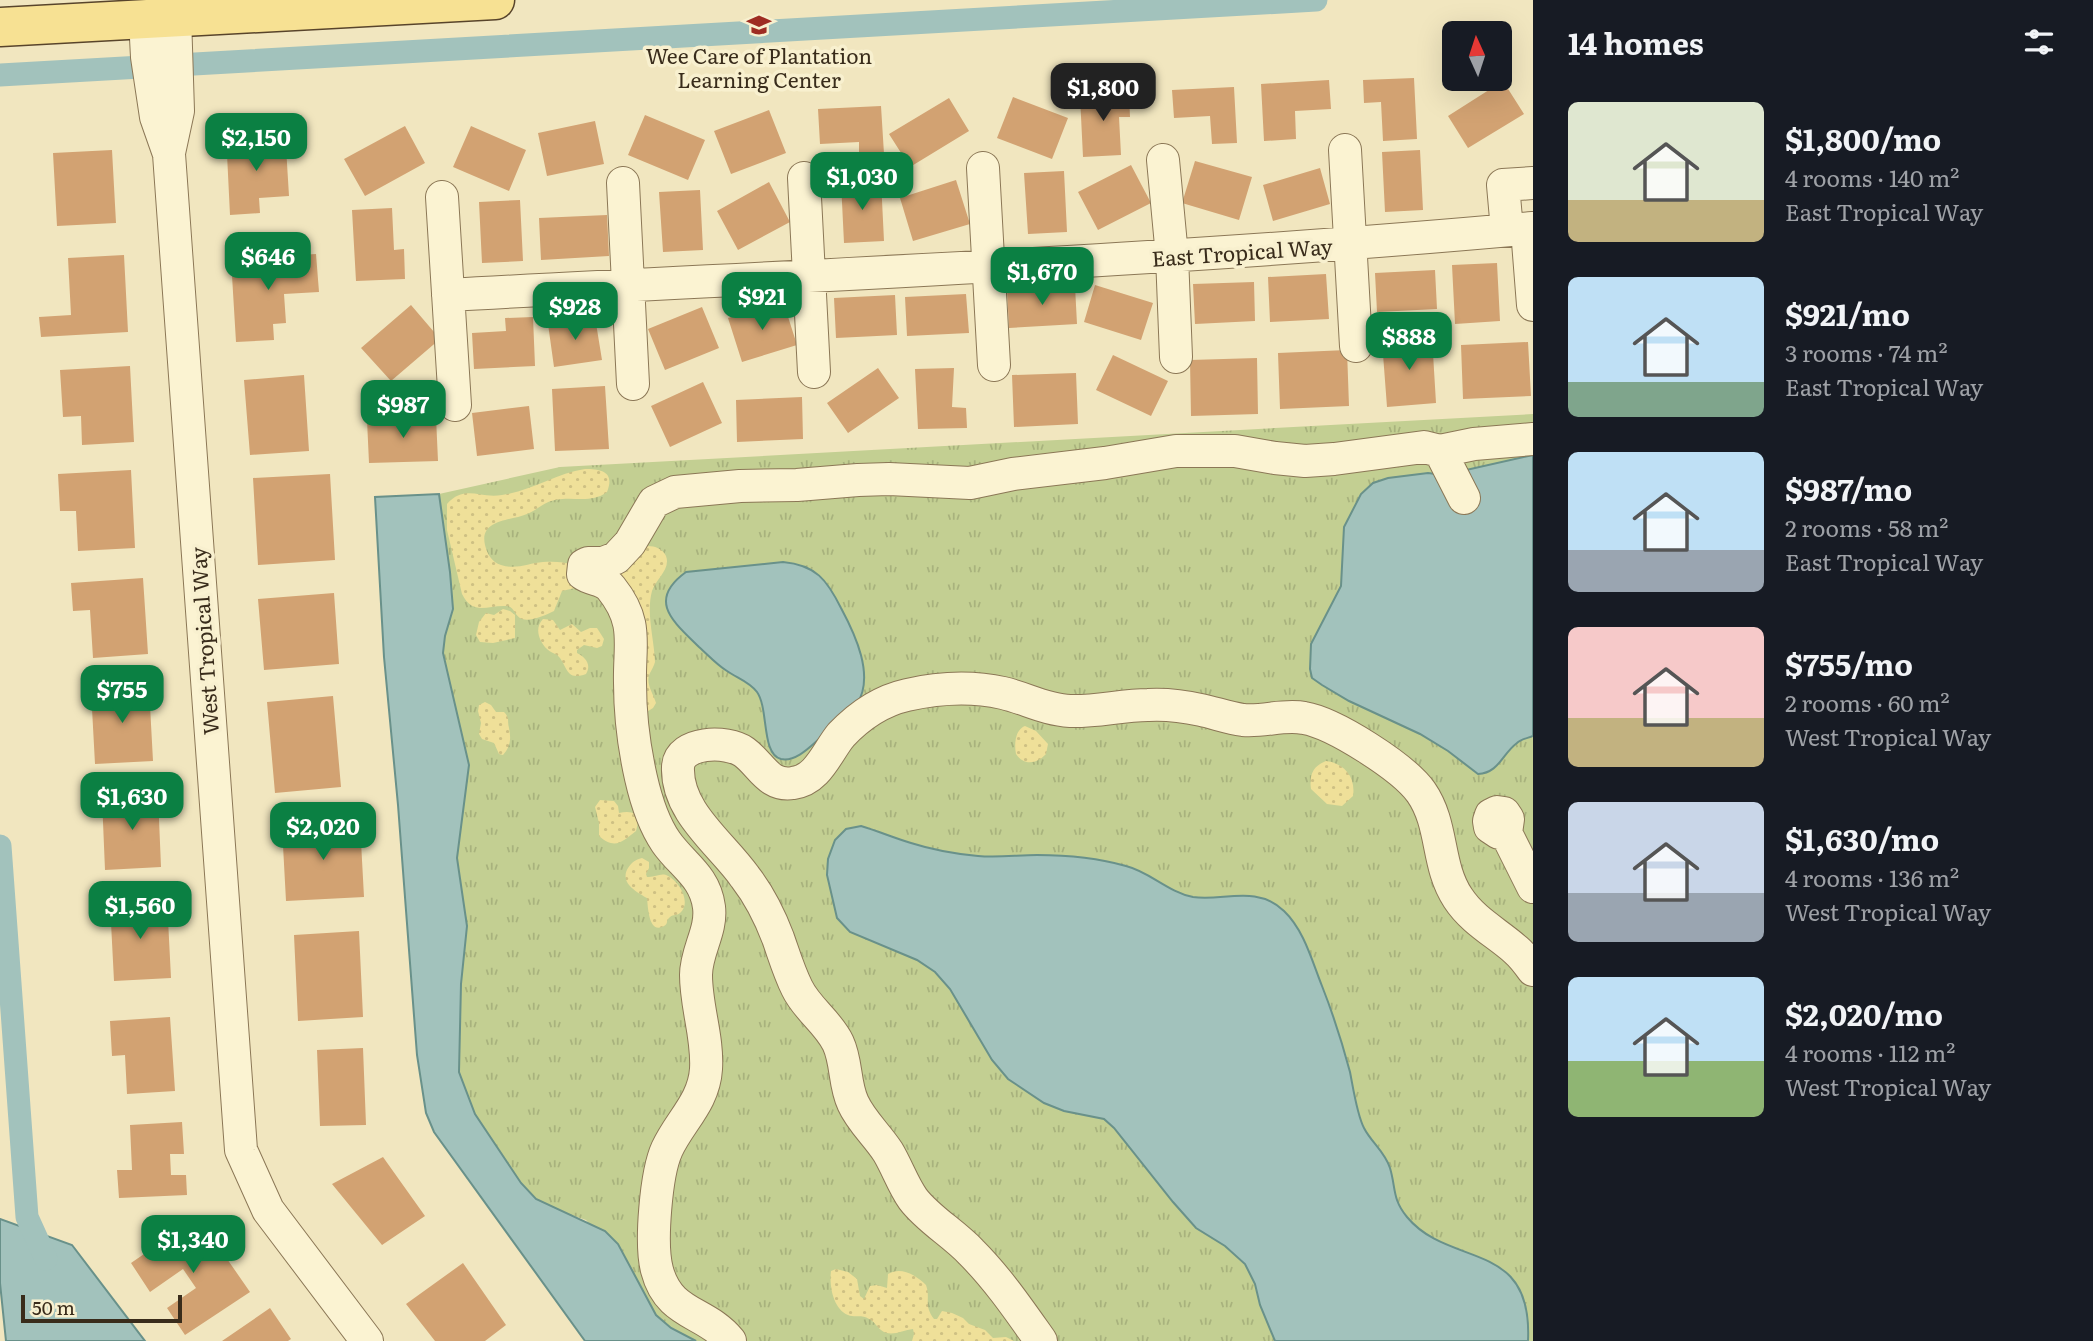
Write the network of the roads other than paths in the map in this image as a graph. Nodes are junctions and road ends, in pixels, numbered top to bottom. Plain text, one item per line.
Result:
1 (495, 0) edge
2 (161, 12) edge
3 (0, 27) edge
4 (1345, 150) dead end
5 (1163, 160) dead end
6 (983, 168) dead end
7 (804, 178) dead end
8 (1533, 183) edge
9 (623, 184) dead end
10 (442, 197) dead end
11 (1522, 229) edge
12 (1351, 244) junction
13 (1172, 256) junction
14 (989, 266) junction
15 (810, 275) junction
16 (628, 285) junction
17 (448, 295) junction
18 (1533, 305) edge
19 (1356, 346) dead end
20 (1176, 357) dead end
21 (994, 365) dead end
22 (814, 372) dead end
23 (634, 384) dead end
24 (455, 405) dead end
25 (1533, 439) edge
26 (1445, 459) junction
27 (1464, 498) dead end
28 (1506, 833) dead end
29 (1533, 887) edge
30 (1533, 970) edge
31 (367, 1341) edge
32 (730, 1341) edge
33 (1041, 1341) edge

1 - 2 main road
2 - 3 main road
2 - 31 street, West Tropical Way
4 - 12 street
5 - 13 street
6 - 14 street
7 - 15 street
8 - 11 street
9 - 16 street
10 - 17 street
11 - 12 street, East Tropical Way
11 - 18 street
12 - 13 street, East Tropical Way
12 - 19 street
13 - 14 street, East Tropical Way
13 - 20 street
14 - 15 street, East Tropical Way
14 - 21 street
15 - 16 street, East Tropical Way
15 - 22 street
16 - 17 street, East Tropical Way
16 - 23 street
17 - 24 street
25 - 26 street
26 - 27 street
26 - 32 street
28 - 29 street
30 - 33 street

